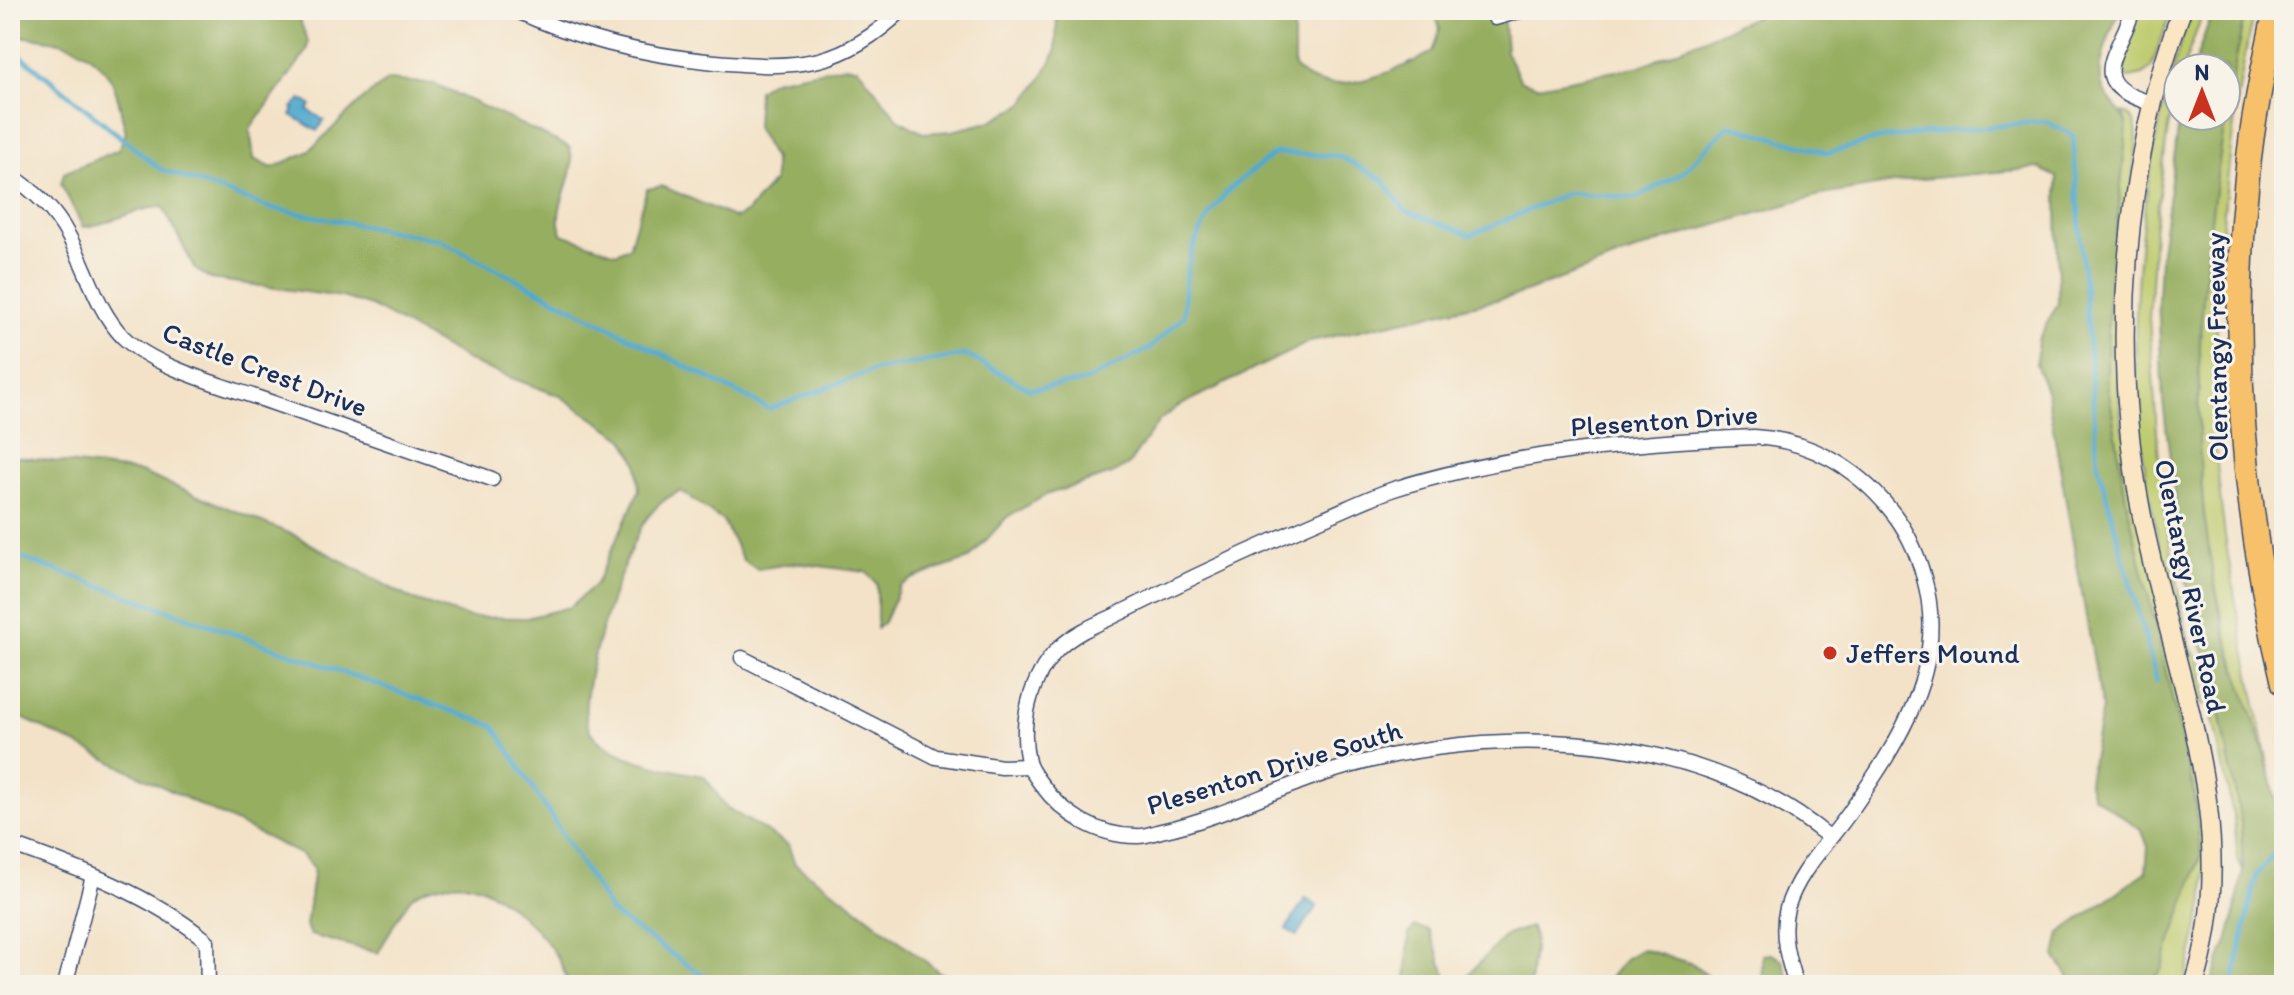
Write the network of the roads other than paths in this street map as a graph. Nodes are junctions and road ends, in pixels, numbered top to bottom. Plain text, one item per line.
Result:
1 (515, 10) edge
2 (902, 10) edge
3 (1523, 10) edge
4 (2133, 10) edge
5 (2182, 10) edge
6 (2276, 10) edge
7 (1495, 18) dead end
8 (2151, 103) junction
9 (10, 175) edge
10 (492, 479) dead end
11 (742, 658) dead end
12 (2284, 683) edge
13 (1029, 766) junction
14 (1829, 837) junction
15 (10, 844) edge
16 (93, 876) junction
17 (65, 985) edge
18 (208, 985) edge
19 (1796, 985) edge
20 (2194, 985) edge

1 - 2 street
3 - 7 street
4 - 8 street
5 - 8 main road, Olentangy River Road
6 - 12 highway, Olentangy Freeway
8 - 20 main road, Olentangy River Road
9 - 10 street, Castle Crest Drive
11 - 13 street
13 - 14 street, Plesenton Drive South
13 - 14 street, Plesenton Drive
14 - 19 street, Plesenton Drive
15 - 16 street
16 - 17 street
16 - 18 street

